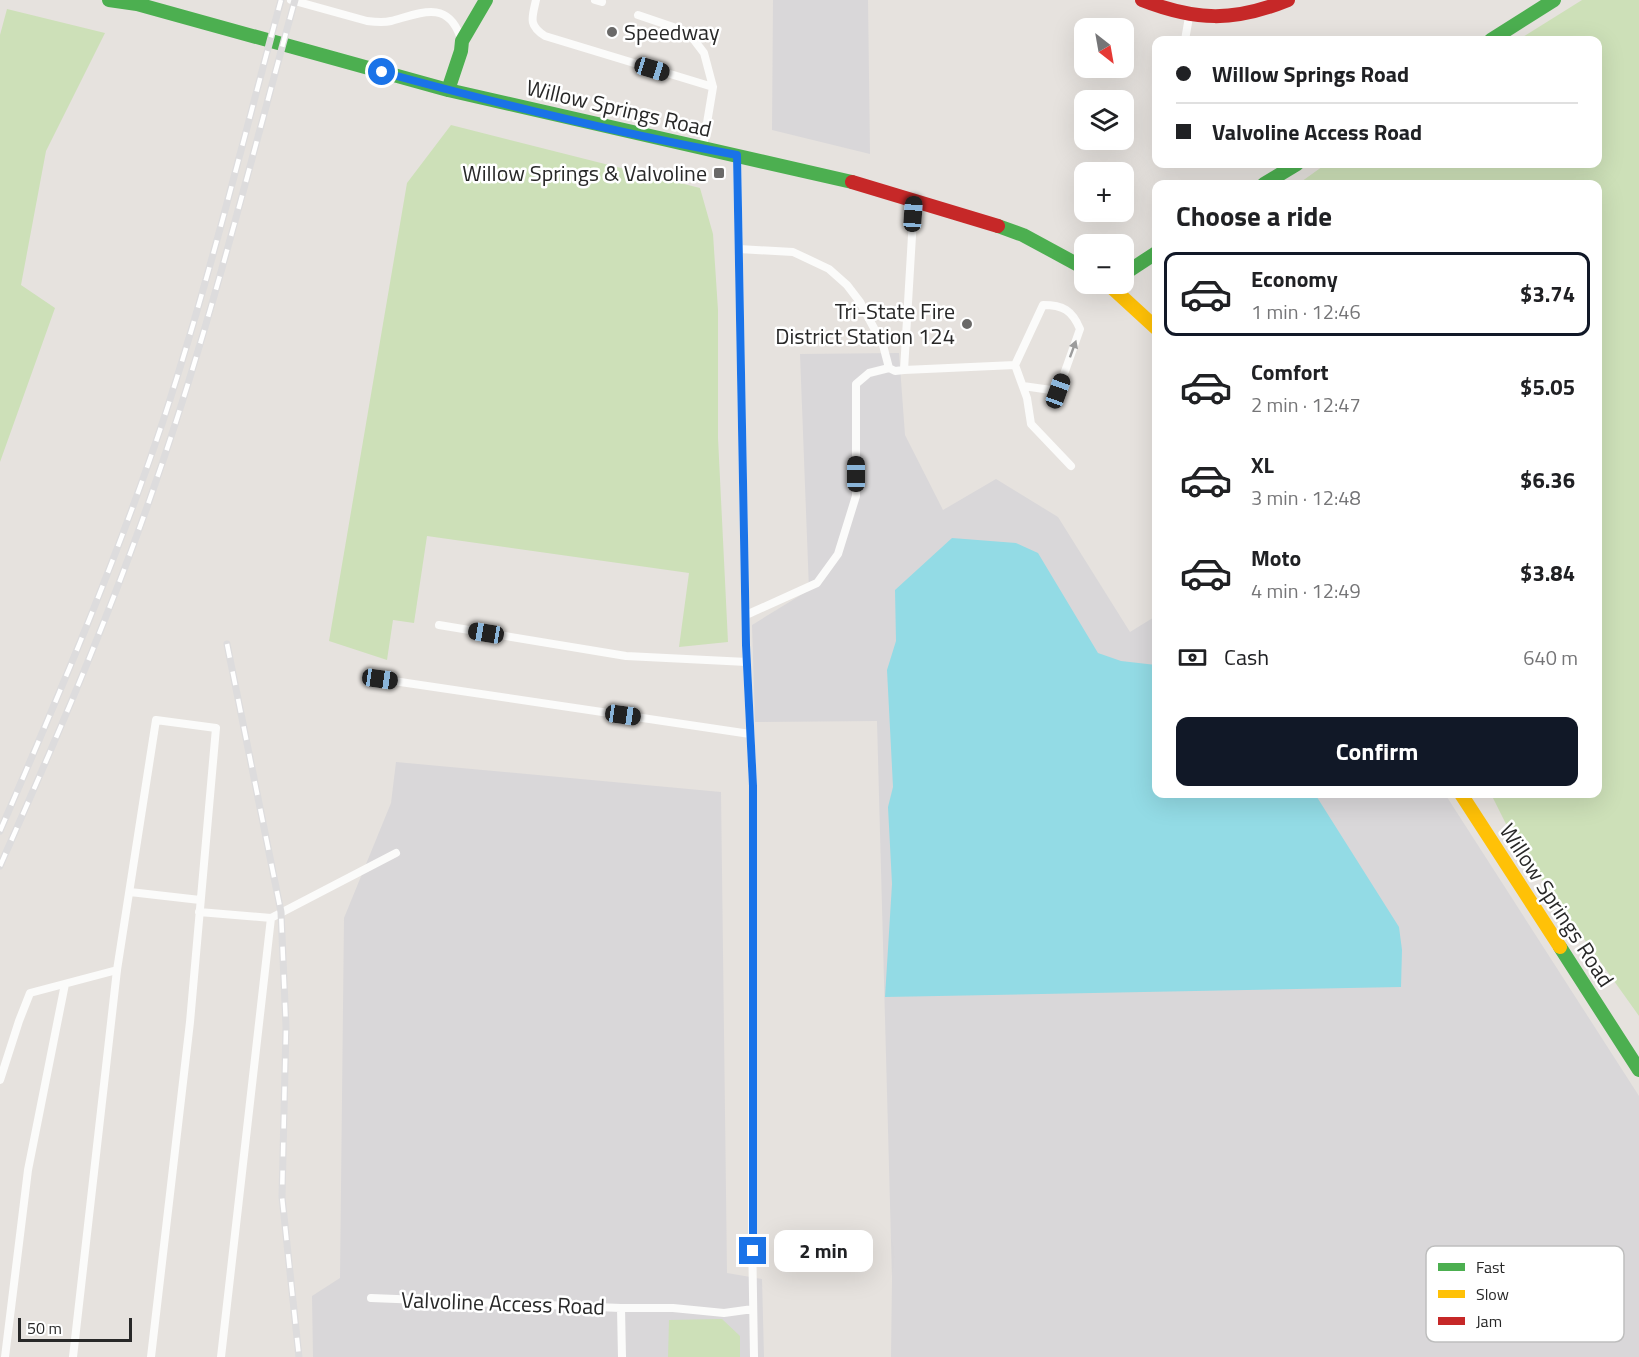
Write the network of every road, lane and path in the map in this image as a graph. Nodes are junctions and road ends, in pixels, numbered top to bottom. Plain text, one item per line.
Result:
1 (109, 0) edge
2 (291, 0) edge
3 (486, 0) edge
4 (536, 0) edge
5 (1142, 0) edge
6 (1288, 0) edge
7 (1554, 0) edge
8 (133, 2) edge
9 (638, 15) dead end
10 (1189, 16) junction
11 (1186, 36) edge
12 (1497, 36) edge
13 (462, 40) junction
14 (713, 87) junction
15 (448, 90) junction
16 (702, 149) junction
17 (737, 155) junction
18 (1291, 168) edge
19 (1271, 180) edge
20 (914, 200) junction
21 (739, 249) junction
22 (1152, 256) edge
23 (1074, 263) edge
24 (1134, 267) edge
25 (1119, 294) edge
26 (1152, 324) edge
27 (1015, 365) junction
28 (889, 368) junction
29 (904, 370) junction
30 (1023, 387) junction
31 (1071, 466) dead end
32 (746, 615) junction
33 (439, 625) dead end
34 (747, 662) junction
35 (380, 679) dead end
36 (750, 734) junction
37 (1464, 798) edge
38 (396, 853) dead end
39 (130, 892) junction
40 (200, 900) junction
41 (199, 912) junction
42 (271, 918) junction
43 (117, 970) junction
44 (65, 984) junction
45 (1639, 1070) edge
46 (0, 1080) edge
47 (371, 1298) dead end
48 (621, 1308) junction
49 (753, 1309) junction
50 (5, 1357) edge
51 (73, 1357) edge
52 (151, 1357) edge
53 (221, 1357) edge
54 (622, 1357) edge
55 (754, 1357) edge

1 - 8 main road, Willow Springs Road
2 - 13 lane
3 - 13 main road
4 - 14 lane
5 - 10 main road
6 - 10 main road
7 - 12 main road
8 - 15 main road, Willow Springs Road
9 - 14 lane
10 - 11 lane
13 - 15 main road
14 - 16 lane
15 - 16 main road, Willow Springs Road
16 - 17 main road, Willow Springs Road
17 - 20 main road, Willow Springs Road
17 - 21 lane
18 - 19 main road
20 - 23 main road, Willow Springs Road
20 - 29 lane
21 - 28 lane
21 - 32 lane
22 - 24 main road
25 - 26 main road
27 - 29 lane
27 - 30 lane
30 -> 27 lane
28 - 29 lane
28 - 32 lane
30 - 31 lane
32 - 34 lane
33 - 34 lane
34 - 36 lane
35 - 36 lane
36 - 49 lane
37 - 45 main road, Willow Springs Road
38 - 42 lane
39 - 40 lane
39 - 40 lane
39 - 43 lane
40 - 41 lane
41 - 42 lane
41 - 52 lane
42 - 53 lane
43 - 44 lane
43 - 51 lane
44 - 46 lane
44 - 50 lane
47 - 48 lane, Valvoline Access Road
48 - 49 lane
48 - 54 lane, Valvoline Access Road
49 - 55 lane

